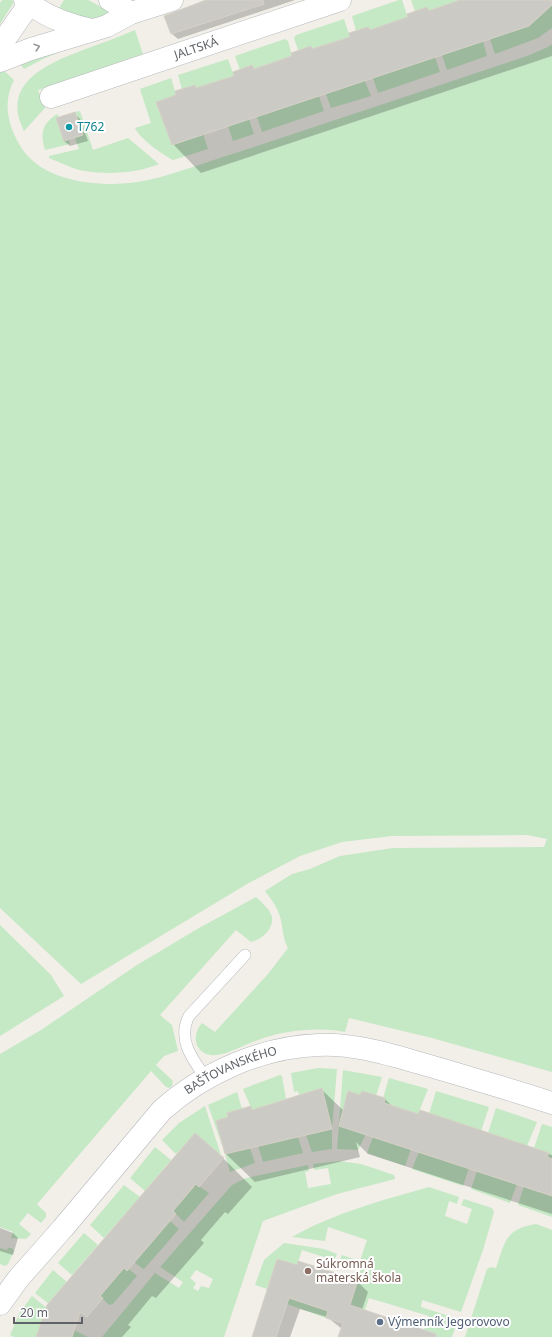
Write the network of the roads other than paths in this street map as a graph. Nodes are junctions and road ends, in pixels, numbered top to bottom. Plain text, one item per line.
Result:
1 (110, 0) edge
2 (172, 0) edge
3 (340, 0) edge
4 (29, 1) edge
5 (137, 7) edge
6 (92, 30) junction
7 (0, 46) edge
8 (0, 61) edge
9 (51, 97) dead end
10 (245, 955) dead end
11 (206, 1078) junction
12 (552, 1103) edge
13 (0, 1304) edge

1 - 5 street
2 - 5 street
3 - 9 street, JALTSKÁ
4 - 6 street
4 - 7 street
5 - 6 street
8 -> 6 street
10 - 11 lane
11 - 12 street, BAŠŤOVANSKÉHO
11 - 13 street, BAŠŤOVANSKÉHO

